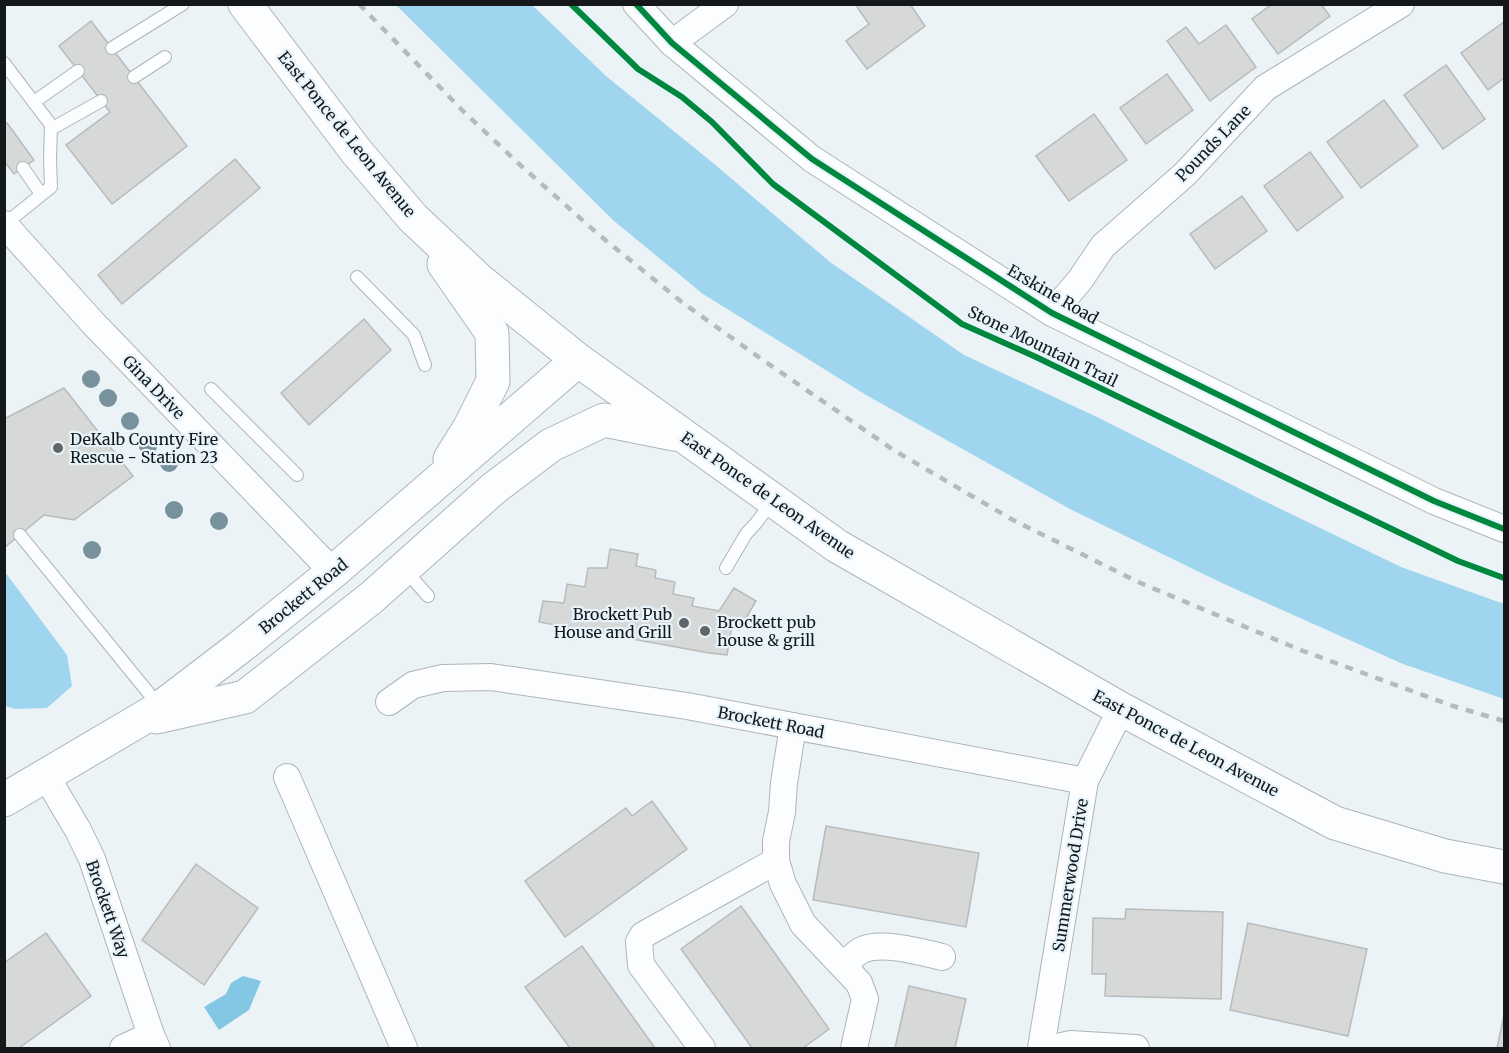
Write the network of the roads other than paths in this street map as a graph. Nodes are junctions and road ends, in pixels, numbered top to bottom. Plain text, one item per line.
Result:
1 (183, 4) edge
2 (245, 4) edge
3 (636, 4) edge
4 (725, 4) edge
5 (1401, 4) edge
6 (672, 43) junction
7 (112, 48) dead end
8 (165, 57) dead end
9 (5, 64) edge
10 (78, 70) dead end
11 (134, 77) dead end
12 (101, 101) dead end
13 (34, 102) junction
14 (51, 129) junction
15 (23, 168) dead end
16 (42, 194) junction
17 (413, 218) junction
18 (4, 224) edge
19 (357, 277) dead end
20 (1052, 313) junction
21 (578, 360) junction
22 (424, 365) dead end
23 (210, 389) dead end
24 (684, 436) junction
25 (297, 475) dead end
26 (435, 484) junction
27 (773, 499) junction
28 (1504, 529) edge
29 (20, 535) dead end
30 (726, 568) dead end
31 (404, 569) junction
32 (333, 572) junction
33 (428, 597) dead end
34 (389, 702) dead end
35 (1121, 709) junction
36 (149, 715) junction
37 (794, 726) junction
38 (46, 776) junction
39 (287, 777) dead end
40 (1085, 782) junction
41 (4, 800) edge
42 (776, 861) junction
43 (1504, 867) edge
44 (942, 957) dead end
45 (844, 966) junction
46 (154, 1042) edge
47 (123, 1048) edge
48 (404, 1048) edge
49 (702, 1048) edge
50 (854, 1048) edge
51 (1041, 1048) edge
52 (1053, 1048) edge
53 (1136, 1048) edge

1 - 7 lane
2 - 17 main road, East Ponce de Leon Avenue
3 - 6 street, Erskine Road
4 - 6 street
5 - 20 street, Pounds Lane
6 - 20 street, Erskine Road
8 - 11 lane
9 - 13 lane
10 - 13 lane
12 - 14 lane
13 - 14 lane
14 - 16 lane
15 - 16 lane
16 - 18 lane
17 - 21 main road, East Ponce de Leon Avenue
17 - 26 main road
18 - 32 street, Gina Drive
19 - 22 lane
20 - 28 street, Erskine Road
21 - 24 main road, East Ponce de Leon Avenue
21 - 26 main road, Brockett Road
23 - 25 lane
24 - 27 main road, East Ponce de Leon Avenue
24 - 31 main road
26 - 32 main road, Brockett Road
27 - 30 lane
27 - 35 main road, East Ponce de Leon Avenue
29 - 36 lane
31 - 33 lane
31 - 36 main road
32 - 36 main road, Brockett Road
34 - 37 street, Brockett Road
35 - 40 street, Summerwood Drive
35 - 43 main road, East Ponce de Leon Avenue
36 - 38 main road, Brockett Road
37 - 40 street, Brockett Road
37 - 42 street
38 - 41 main road, Brockett Road
38 - 46 street, Brockett Way
39 - 48 street
40 - 51 street, Summerwood Drive
42 - 45 street
42 - 49 street
44 - 45 street
45 - 50 street
46 - 47 street
52 - 53 street

